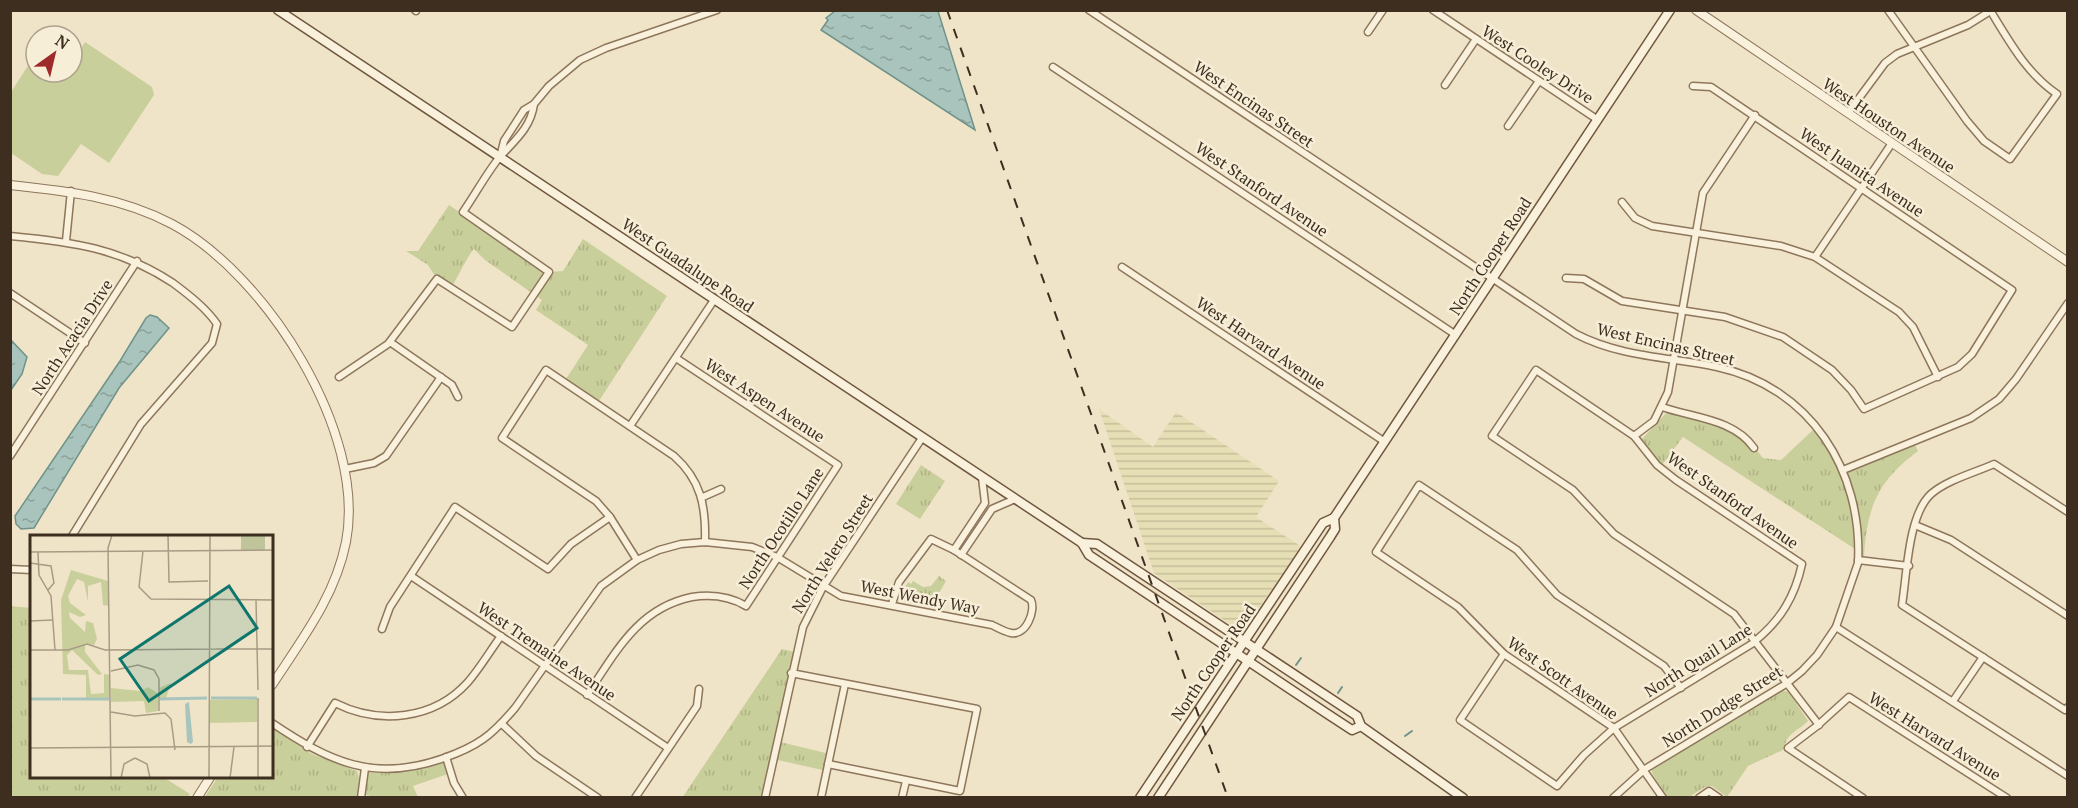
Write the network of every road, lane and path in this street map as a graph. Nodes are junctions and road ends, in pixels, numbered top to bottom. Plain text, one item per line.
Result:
1 (278, 10) edge
2 (717, 10) edge
3 (1089, 10) edge
4 (1383, 10) edge
5 (1433, 10) edge
6 (1670, 10) edge
7 (1696, 10) edge
8 (1888, 10) edge
9 (1991, 11) edge
10 (290, 14) edge
11 (1368, 32) dead end
12 (1476, 39) junction
13 (1914, 46) junction
14 (1053, 67) dead end
15 (1539, 81) junction
16 (1445, 85) dead end
17 (1693, 86) dead end
18 (534, 104) junction
19 (1848, 113) junction
20 (1755, 115) junction
21 (1598, 120) junction
22 (1508, 126) dead end
23 (1892, 143) junction
24 (500, 157) junction
25 (10, 185) edge
26 (1861, 188) junction
27 (71, 191) junction
28 (1622, 202) dead end
29 (1694, 232) junction
30 (10, 236) edge
31 (66, 241) junction
32 (1815, 257) junction
33 (137, 261) junction
34 (2067, 262) edge
35 (1122, 267) dead end
36 (1493, 278) junction
37 (1566, 278) dead end
38 (10, 293) edge
39 (714, 300) junction
40 (2067, 303) edge
41 (1680, 311) junction
42 (1456, 335) junction
43 (390, 342) junction
44 (85, 343) junction
45 (676, 358) junction
46 (1673, 360) junction
47 (339, 377) dead end
48 (441, 377) junction
49 (1938, 377) junction
50 (458, 397) dead end
51 (1662, 407) junction
52 (630, 426) junction
53 (1634, 436) junction
54 (922, 438) junction
55 (1384, 442) junction
56 (1754, 448) dead end
57 (10, 456) edge
58 (838, 465) joint
59 (345, 469) junction
60 (1843, 470) junction
61 (982, 478) junction
62 (721, 489) dead end
63 (703, 497) junction
64 (1015, 500) junction
65 (2067, 512) edge
66 (610, 517) junction
67 (1334, 518) junction
68 (1915, 525) junction
69 (73, 535) edge
70 (705, 542) junction
71 (1082, 543) junction
72 (954, 550) junction
73 (961, 555) junction
74 (777, 556) junction
75 (637, 560) junction
76 (1858, 560) junction
77 (1802, 564) joint
78 (1909, 566) junction
79 (10, 569) edge
80 (30, 570) edge
81 (411, 576) junction
82 (823, 587) junction
83 (892, 604) junction
84 (2067, 616) edge
85 (1836, 627) junction
86 (382, 629) dead end
87 (501, 636) junction
88 (1245, 641) junction
89 (1755, 641) junction
90 (1257, 649) junction
91 (1236, 654) junction
92 (1504, 654) junction
93 (1983, 657) junction
94 (1249, 662) junction
95 (545, 666) junction
96 (791, 673) junction
97 (273, 683) edge
98 (1787, 683) junction
99 (845, 684) junction
100 (1681, 687) junction
101 (699, 689) dead end
102 (588, 695) junction
103 (1953, 701) junction
104 (2066, 709) edge
105 (273, 724) edge
106 (502, 724) junction
107 (1819, 725) junction
108 (1361, 726) junction
109 (1614, 728) junction
110 (307, 747) junction
111 (668, 748) junction
112 (446, 757) junction
113 (828, 764) junction
114 (365, 768) junction
115 (1645, 769) junction
116 (2067, 776) edge
117 (210, 778) edge
118 (906, 781) junction
119 (197, 798) edge
120 (361, 798) edge
121 (463, 798) edge
122 (598, 798) edge
123 (635, 798) edge
124 (765, 798) edge
125 (821, 798) edge
126 (902, 798) edge
127 (1140, 798) edge
128 (1158, 798) edge
129 (1463, 798) edge
130 (1613, 798) edge
131 (1663, 798) edge
132 (1699, 798) edge
133 (1719, 798) edge
134 (1863, 798) edge
135 (2007, 798) edge

1 - 10 main road, West Guadalupe Road
2 - 18 street
3 - 36 street, West Encinas Street
4 - 11 street
5 - 12 street, West Cooley Drive
6 - 21 main road, North Cooper Road
7 - 19 street, West Houston Avenue
8 - 13 street
9 - 13 street
9 - 13 street
10 - 24 main road, West Guadalupe Road
12 - 15 street, West Cooley Drive
12 - 16 street
13 - 19 street
14 - 42 street, West Stanford Avenue
15 - 21 street, West Cooley Drive
15 - 22 street
17 - 20 street, West Juanita Avenue
18 - 24 street
18 - 24 street
19 - 23 street, West Houston Avenue
20 - 26 street, West Juanita Avenue
20 - 29 street
21 - 36 main road, North Cooper Road
23 - 26 street
23 - 34 street, West Houston Avenue
24 - 39 main road, West Guadalupe Road
24 - 43 street
25 - 27 street
26 - 32 street
26 - 49 street, West Juanita Avenue
27 - 31 street
27 - 59 street
28 - 29 street
29 - 32 street
29 - 41 street
30 - 31 street
31 - 33 street
32 - 49 street
33 - 44 street, North Acacia Drive
33 - 69 street
35 - 55 street, West Harvard Avenue
36 - 42 main road, North Cooper Road
36 - 46 street, West Encinas Street
37 - 41 street
38 - 44 street
39 - 45 street
39 - 54 main road, West Guadalupe Road
40 - 60 street
41 - 46 street
41 - 49 street
42 - 55 main road, North Cooper Road
43 - 47 street
43 - 48 street
44 - 57 street, North Acacia Drive
45 - 52 street
45 - 58 street, West Aspen Avenue
46 - 51 street
46 - 60 street, West Encinas Street
48 - 50 street
48 - 59 street
51 - 53 street
51 - 56 street
52 - 63 street
52 - 66 street
53 - 77 street, West Stanford Avenue
53 - 89 street, West Stanford Avenue
54 - 61 main road, West Guadalupe Road
54 - 82 street, North Velero Street
55 - 67 main road, North Cooper Road
58 - 74 street, North Ocotillo Lane
59 - 97 street
60 - 76 street, West Encinas Street
61 - 64 main road, West Guadalupe Road
61 - 72 street
62 - 63 street
63 - 70 street
64 - 71 main road, West Guadalupe Road
64 - 73 street
65 - 68 street
66 - 75 street
66 - 81 street
67 - 88 main road, North Cooper Road
67 - 90 main road, North Cooper Road
68 - 78 street
68 - 84 street
70 - 74 street, West Wendy Way
70 - 75 street, West Wendy Way
71 - 88 main road, West Guadalupe Road
71 - 91 main road, West Guadalupe Road
72 - 73 street
72 - 83 street
73 - 83 street, West Wendy Way
74 - 82 street, West Wendy Way
74 - 102 street, North Ocotillo Lane
75 - 95 street, West Wendy Way
76 - 78 street
76 - 85 street, West Encinas Street
77 - 89 street, North Quail Lane
78 - 93 street
79 - 80 street
81 - 86 street
81 - 87 street, West Tremaine Avenue
82 - 83 street, West Wendy Way
82 - 96 street, North Velero Street
85 - 98 street, North Dodge Street
85 - 103 street
87 - 95 street, West Tremaine Avenue
87 - 110 street
88 - 90 main road, West Guadalupe Road
88 - 91 main road, North Cooper Road
89 - 98 street
89 - 100 street, North Quail Lane
90 - 94 main road, North Cooper Road
90 - 108 main road, West Guadalupe Road
91 - 94 main road, West Guadalupe Road
91 - 127 main road, North Cooper Road
92 - 100 street, West Scott Avenue
92 - 109 street, West Scott Avenue
92 - 109 street, North Quail Lane
93 - 103 street
93 - 104 street
94 - 108 main road, West Guadalupe Road
94 - 128 main road, North Cooper Road
95 - 102 street, West Tremaine Avenue
95 - 106 street, West Wendy Way
96 - 99 street
96 - 124 street, North Velero Street
98 - 107 street
98 - 115 street, North Dodge Street
99 - 113 street
99 - 118 street
100 - 109 street, North Quail Lane
101 - 111 street
102 - 111 street, West Tremaine Avenue
103 - 116 street
105 - 110 street, West Wendy Way
106 - 112 street, West Wendy Way
106 - 122 street
107 - 134 street
107 - 135 street, West Harvard Avenue
108 - 129 main road, West Guadalupe Road
109 - 115 street, West Scott Avenue
110 - 114 street, West Wendy Way
111 - 123 street
112 - 114 street, West Wendy Way
112 - 121 street
113 - 118 street
113 - 125 street
114 - 120 street
115 - 130 street, North Dodge Street
115 - 131 street, West Scott Avenue
117 - 119 street
118 - 126 street
132 - 133 street

